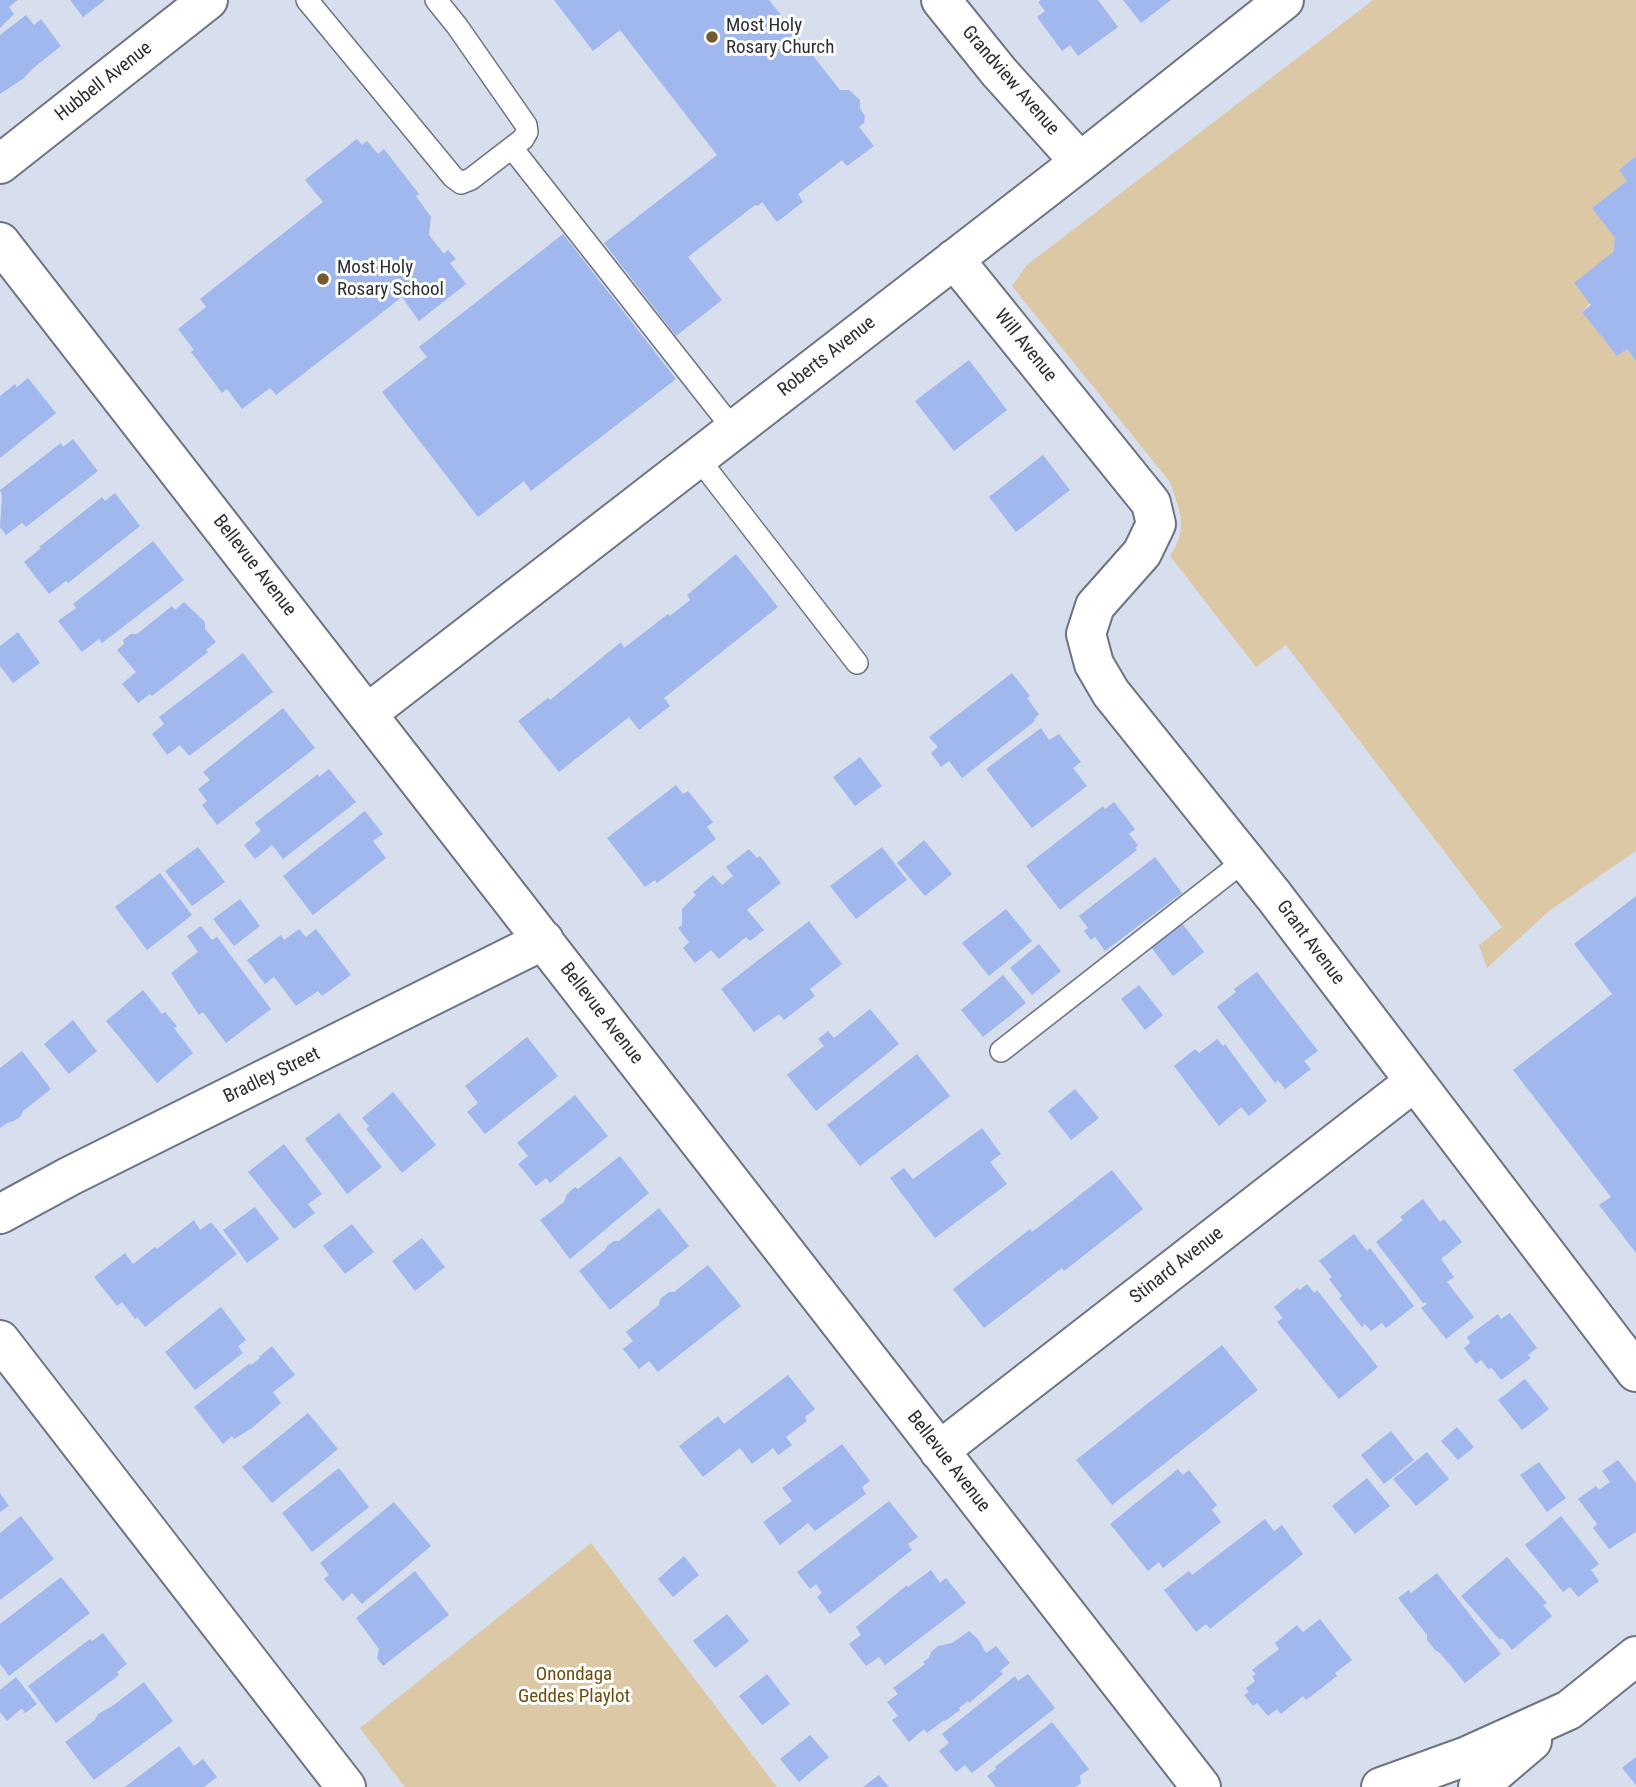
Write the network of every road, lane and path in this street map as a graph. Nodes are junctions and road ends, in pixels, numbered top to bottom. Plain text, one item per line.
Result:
1 (208, 0) edge
2 (307, 0) edge
3 (436, 0) edge
4 (942, 0) edge
5 (1284, 0) edge
6 (512, 148) junction
7 (1080, 162) junction
8 (0, 164) edge
9 (0, 242) edge
10 (954, 259) junction
11 (734, 429) junction
12 (698, 458) junction
13 (1151, 503) joint
14 (857, 663) dead end
15 (369, 713) junction
16 (1244, 860) junction
17 (544, 940) junction
18 (1001, 1051) dead end
19 (1414, 1082) junction
20 (0, 1214) edge
21 (0, 1340) edge
22 (1636, 1372) edge
23 (939, 1451) junction
24 (1636, 1656) edge
25 (1569, 1710) junction
26 (346, 1787) edge
27 (1201, 1787) edge
28 (1381, 1787) edge
29 (1478, 1787) edge

1 - 8 street, Hubbell Avenue
2 - 6 lane
3 - 6 lane
4 - 7 street, Grandview Avenue
5 - 7 street, Roberts Avenue
6 - 11 lane
7 - 10 street, Roberts Avenue
9 - 15 street, Bellevue Avenue
10 - 11 street, Roberts Avenue
10 - 13 street, Will Avenue
11 - 12 street, Roberts Avenue
12 - 14 lane
12 - 15 street, Roberts Avenue
13 - 16 street, Grant Avenue
15 - 17 street, Bellevue Avenue
16 - 18 lane
16 - 19 street, Grant Avenue
17 - 20 street, Bradley Street
17 - 23 street, Bellevue Avenue
19 - 22 street, Grant Avenue
19 - 23 street, Stinard Avenue
21 - 26 street
23 - 27 street, Bellevue Avenue
24 - 25 street
25 - 28 street
25 - 29 street

